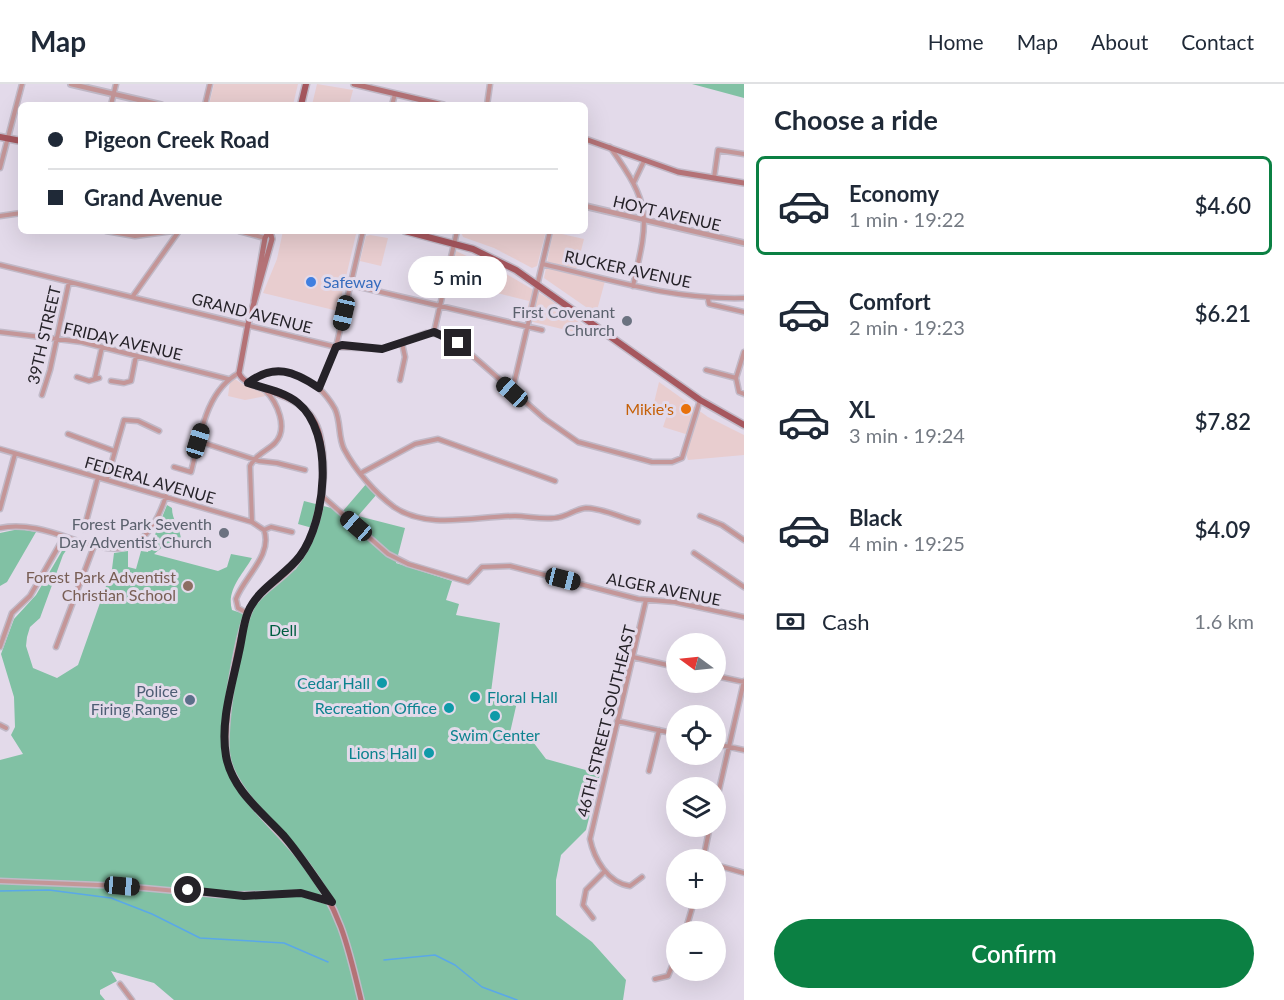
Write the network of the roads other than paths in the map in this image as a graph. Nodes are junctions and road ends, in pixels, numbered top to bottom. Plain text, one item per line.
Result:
1 (22, 84) edge
2 (71, 84) edge
3 (116, 84) edge
4 (210, 84) edge
5 (306, 84) edge
6 (354, 84) edge
7 (490, 84) edge
8 (113, 94) junction
9 (395, 94) junction
10 (112, 102) edge
11 (149, 102) edge
12 (206, 102) edge
13 (302, 102) edge
14 (393, 102) edge
15 (430, 102) edge
16 (487, 102) edge
17 (0, 136) edge
18 (9, 139) junction
19 (18, 140) edge
20 (588, 141) edge
21 (609, 147) junction
22 (744, 154) edge
23 (644, 161) junction
24 (0, 168) edge
25 (714, 178) junction
26 (634, 182) junction
27 (744, 183) edge
28 (588, 207) edge
29 (18, 213) edge
30 (0, 216) edge
31 (646, 221) junction
32 (123, 234) edge
33 (150, 234) edge
34 (177, 234) edge
35 (250, 234) edge
36 (268, 234) edge
37 (271, 234) edge
38 (362, 234) edge
39 (417, 234) edge
40 (456, 234) edge
41 (549, 234) edge
42 (265, 238) junction
43 (454, 243) junction
44 (744, 243) edge
45 (543, 264) junction
46 (0, 265) edge
47 (263, 265) junction
48 (69, 282) junction
49 (538, 284) junction
50 (351, 285) junction
51 (633, 286) junction
52 (133, 296) junction
53 (744, 297) edge
54 (708, 299) junction
55 (440, 306) junction
56 (744, 312) edge
57 (248, 324) junction
58 (529, 327) junction
59 (542, 330) dead end
60 (0, 332) edge
61 (434, 332) junction
62 (56, 338) junction
63 (402, 343) junction
64 (102, 347) junction
65 (336, 347) junction
66 (744, 352) edge
67 (136, 356) junction
68 (743, 360) edge
69 (706, 370) dead end
70 (239, 373) junction
71 (77, 377) dead end
72 (736, 378) junction
73 (228, 379) junction
74 (400, 380) dead end
75 (111, 381) dead end
76 (248, 383) junction
77 (262, 387) junction
78 (319, 388) junction
79 (512, 392) junction
80 (744, 394) edge
81 (42, 395) dead end
82 (700, 400) junction
83 (744, 425) edge
84 (159, 431) dead end
85 (68, 434) dead end
86 (198, 441) junction
87 (0, 449) edge
88 (114, 451) junction
89 (15, 454) junction
90 (253, 460) junction
91 (174, 467) dead end
92 (305, 470) dead end
93 (361, 473) junction
94 (98, 477) junction
95 (107, 479) junction
96 (555, 481) dead end
97 (321, 495) junction
98 (166, 496) junction
99 (0, 509) edge
100 (700, 516) dead end
101 (252, 522) junction
102 (638, 522) dead end
103 (0, 528) edge
104 (84, 529) dead end
105 (264, 530) junction
106 (292, 532) dead end
107 (64, 537) junction
108 (744, 540) edge
109 (94, 546) junction
110 (693, 553) dead end
111 (744, 587) edge
112 (646, 600) junction
113 (247, 613) junction
114 (744, 617) edge
115 (0, 647) edge
116 (56, 647) dead end
117 (633, 657) junction
118 (666, 665) edge
119 (726, 678) edge
120 (744, 682) edge
121 (617, 721) junction
122 (0, 725) edge
123 (6, 728) dead end
124 (659, 730) junction
125 (666, 732) edge
126 (728, 747) junction
127 (744, 750) edge
128 (649, 771) dead end
129 (722, 777) edge
130 (726, 868) edge
131 (605, 871) junction
132 (744, 873) edge
133 (642, 877) dead end
134 (0, 881) edge
135 (332, 902) junction
136 (593, 918) dead end
137 (666, 977) edge
138 (655, 980) dead end
139 (120, 984) dead end
140 (132, 1000) edge
141 (361, 1000) edge

1 - 18 street
2 - 8 street
3 - 8 street
4 - 12 street
5 - 13 main road
6 - 9 main road
7 - 16 street
8 - 10 street
8 - 11 street
9 - 14 street
9 - 15 main road
17 - 18 main road
18 - 19 main road
18 - 24 street
20 - 21 main road
21 - 23 main road
21 - 26 street
22 - 25 street
23 - 25 main road
23 - 26 street
25 - 27 main road
26 - 31 street
28 - 31 street, HOYT AVENUE
29 - 30 street
31 - 44 street, HOYT AVENUE
31 - 51 street
32 - 33 street
34 - 52 street
35 - 42 street
36 - 42 main road
37 - 47 main road
38 - 50 street
39 - 43 main road
40 - 43 street
41 - 45 street
42 - 47 main road
43 - 49 main road
43 - 55 street
45 - 49 street
45 - 51 street, RUCKER AVENUE
46 - 48 street, GRAND AVENUE
47 - 57 main road
48 - 52 street, GRAND AVENUE
48 - 62 street, 39TH STREET
49 - 58 street
49 - 82 main road
50 - 55 street
50 - 65 street
51 - 54 street, RUCKER AVENUE
52 - 57 street, GRAND AVENUE
53 - 54 street, RUCKER AVENUE
54 - 56 street
55 - 58 street
55 - 61 street
57 - 65 street, GRAND AVENUE
57 - 70 main road
58 - 59 street
58 - 79 street
60 - 62 street, FRIDAY AVENUE
61 - 63 street, GRAND AVENUE
61 - 79 street
62 - 64 street, FRIDAY AVENUE
62 - 81 street, 39TH STREET
63 - 65 street, GRAND AVENUE
63 - 74 street
64 - 67 street, FRIDAY AVENUE
64 - 71 street
65 - 78 street
66 - 68 street
67 - 73 street, FRIDAY AVENUE
67 - 75 street
68 - 72 street
69 - 72 street
70 - 73 street
70 - 76 main road
72 - 80 street
73 - 86 street
76 - 77 main road
76 - 78 street
77 - 90 street
77 - 97 main road
78 - 93 street
79 - 82 street
82 - 83 main road
84 - 88 street
85 - 88 street
86 - 90 street
86 - 91 street
87 - 89 street, FEDERAL AVENUE
88 - 95 street
89 - 94 street, FEDERAL AVENUE
89 - 99 street
90 - 92 street
90 - 101 street
93 - 96 street
93 - 102 street
94 - 95 street, FEDERAL AVENUE
94 - 104 street
95 - 98 street, FEDERAL AVENUE
97 - 112 street, ALGER AVENUE
97 - 113 main road
98 - 101 street, FEDERAL AVENUE
98 - 109 street
100 - 108 street
101 - 105 street, FEDERAL AVENUE
103 - 107 street
105 - 106 street, FEDERAL AVENUE
105 - 113 street
107 - 109 street
107 - 115 street
109 - 116 street
110 - 111 street
112 - 114 street, ALGER AVENUE
112 - 117 street, 46TH STREET SOUTHEAST
113 - 135 main road
117 - 118 street
117 - 121 street, 46TH STREET SOUTHEAST
119 - 120 street
120 - 126 street
121 - 124 street
121 - 131 street, 46TH STREET SOUTHEAST
122 - 123 street
124 - 125 street
124 - 128 street
126 - 127 street
126 - 129 street
130 - 132 street
131 - 133 street
131 - 136 street
134 - 135 street
135 - 141 main road
137 - 138 street
139 - 140 street

